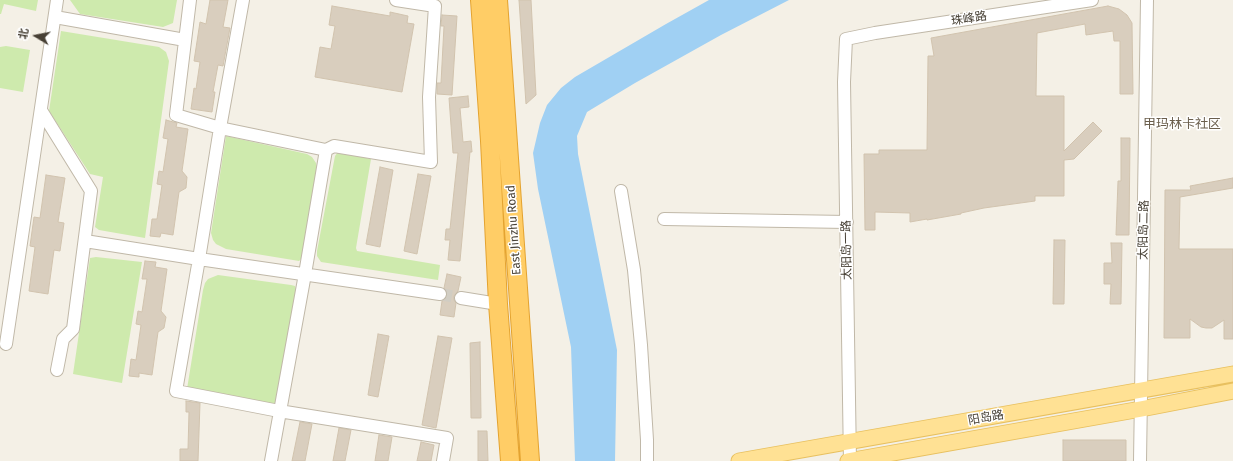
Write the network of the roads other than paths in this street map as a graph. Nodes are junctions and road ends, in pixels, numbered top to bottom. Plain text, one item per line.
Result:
1 (58, 0) edge
2 (190, 0) edge
3 (243, 0) edge
4 (396, 0) edge
5 (480, 0) edge
6 (498, 0) edge
7 (1092, 0) edge
8 (1147, 0) edge
9 (55, 17) junction
10 (846, 39) joint
11 (185, 40) junction
12 (42, 112) junction
13 (220, 128) junction
14 (326, 150) junction
15 (622, 190) dead end
16 (664, 220) dead end
17 (847, 222) junction
18 (85, 241) junction
19 (199, 259) junction
20 (305, 274) junction
21 (440, 294) tunnel mouth
22 (461, 298) tunnel mouth
23 (498, 304) junction
24 (6, 344) dead end
25 (56, 370) dead end
26 (1233, 374) edge
27 (1141, 391) junction
28 (1233, 391) edge
29 (1141, 409) junction
30 (280, 411) junction
31 (850, 441) junction
32 (271, 461) edge
33 (444, 461) edge
34 (510, 461) edge
35 (530, 461) edge
36 (647, 461) edge
37 (739, 461) edge
38 (849, 461) edge
39 (1140, 461) edge

1 - 9 street
2 - 11 street
3 - 13 street
4 - 14 street
5 - 23 highway, East Jinzhu Road
6 - 35 highway, East Jinzhu Road
7 - 10 street, 珠峰路
8 - 27 street, 太阳岛二路
9 - 11 street
9 - 12 street
10 - 17 street, 太阳岛一路
11 - 13 street
12 - 18 street
12 - 24 street
13 - 14 street
13 - 19 street
14 - 20 street
15 - 36 street
16 - 17 street
17 - 31 street, 太阳岛一路
18 - 19 street
18 - 25 street
19 - 20 street
19 - 30 street
20 - 21 street
20 - 30 street
22 - 23 street
23 - 34 highway, East Jinzhu Road
26 - 27 main road, 阳岛路
27 - 29 street, 太阳岛二路
27 - 31 main road, 阳岛路
28 - 29 main road, 阳岛路
29 - 38 main road, 阳岛路
29 - 39 street, 太阳岛二路
30 - 32 street
30 - 33 street
31 - 37 main road, 阳岛路
31 - 38 street, 太阳岛一路

